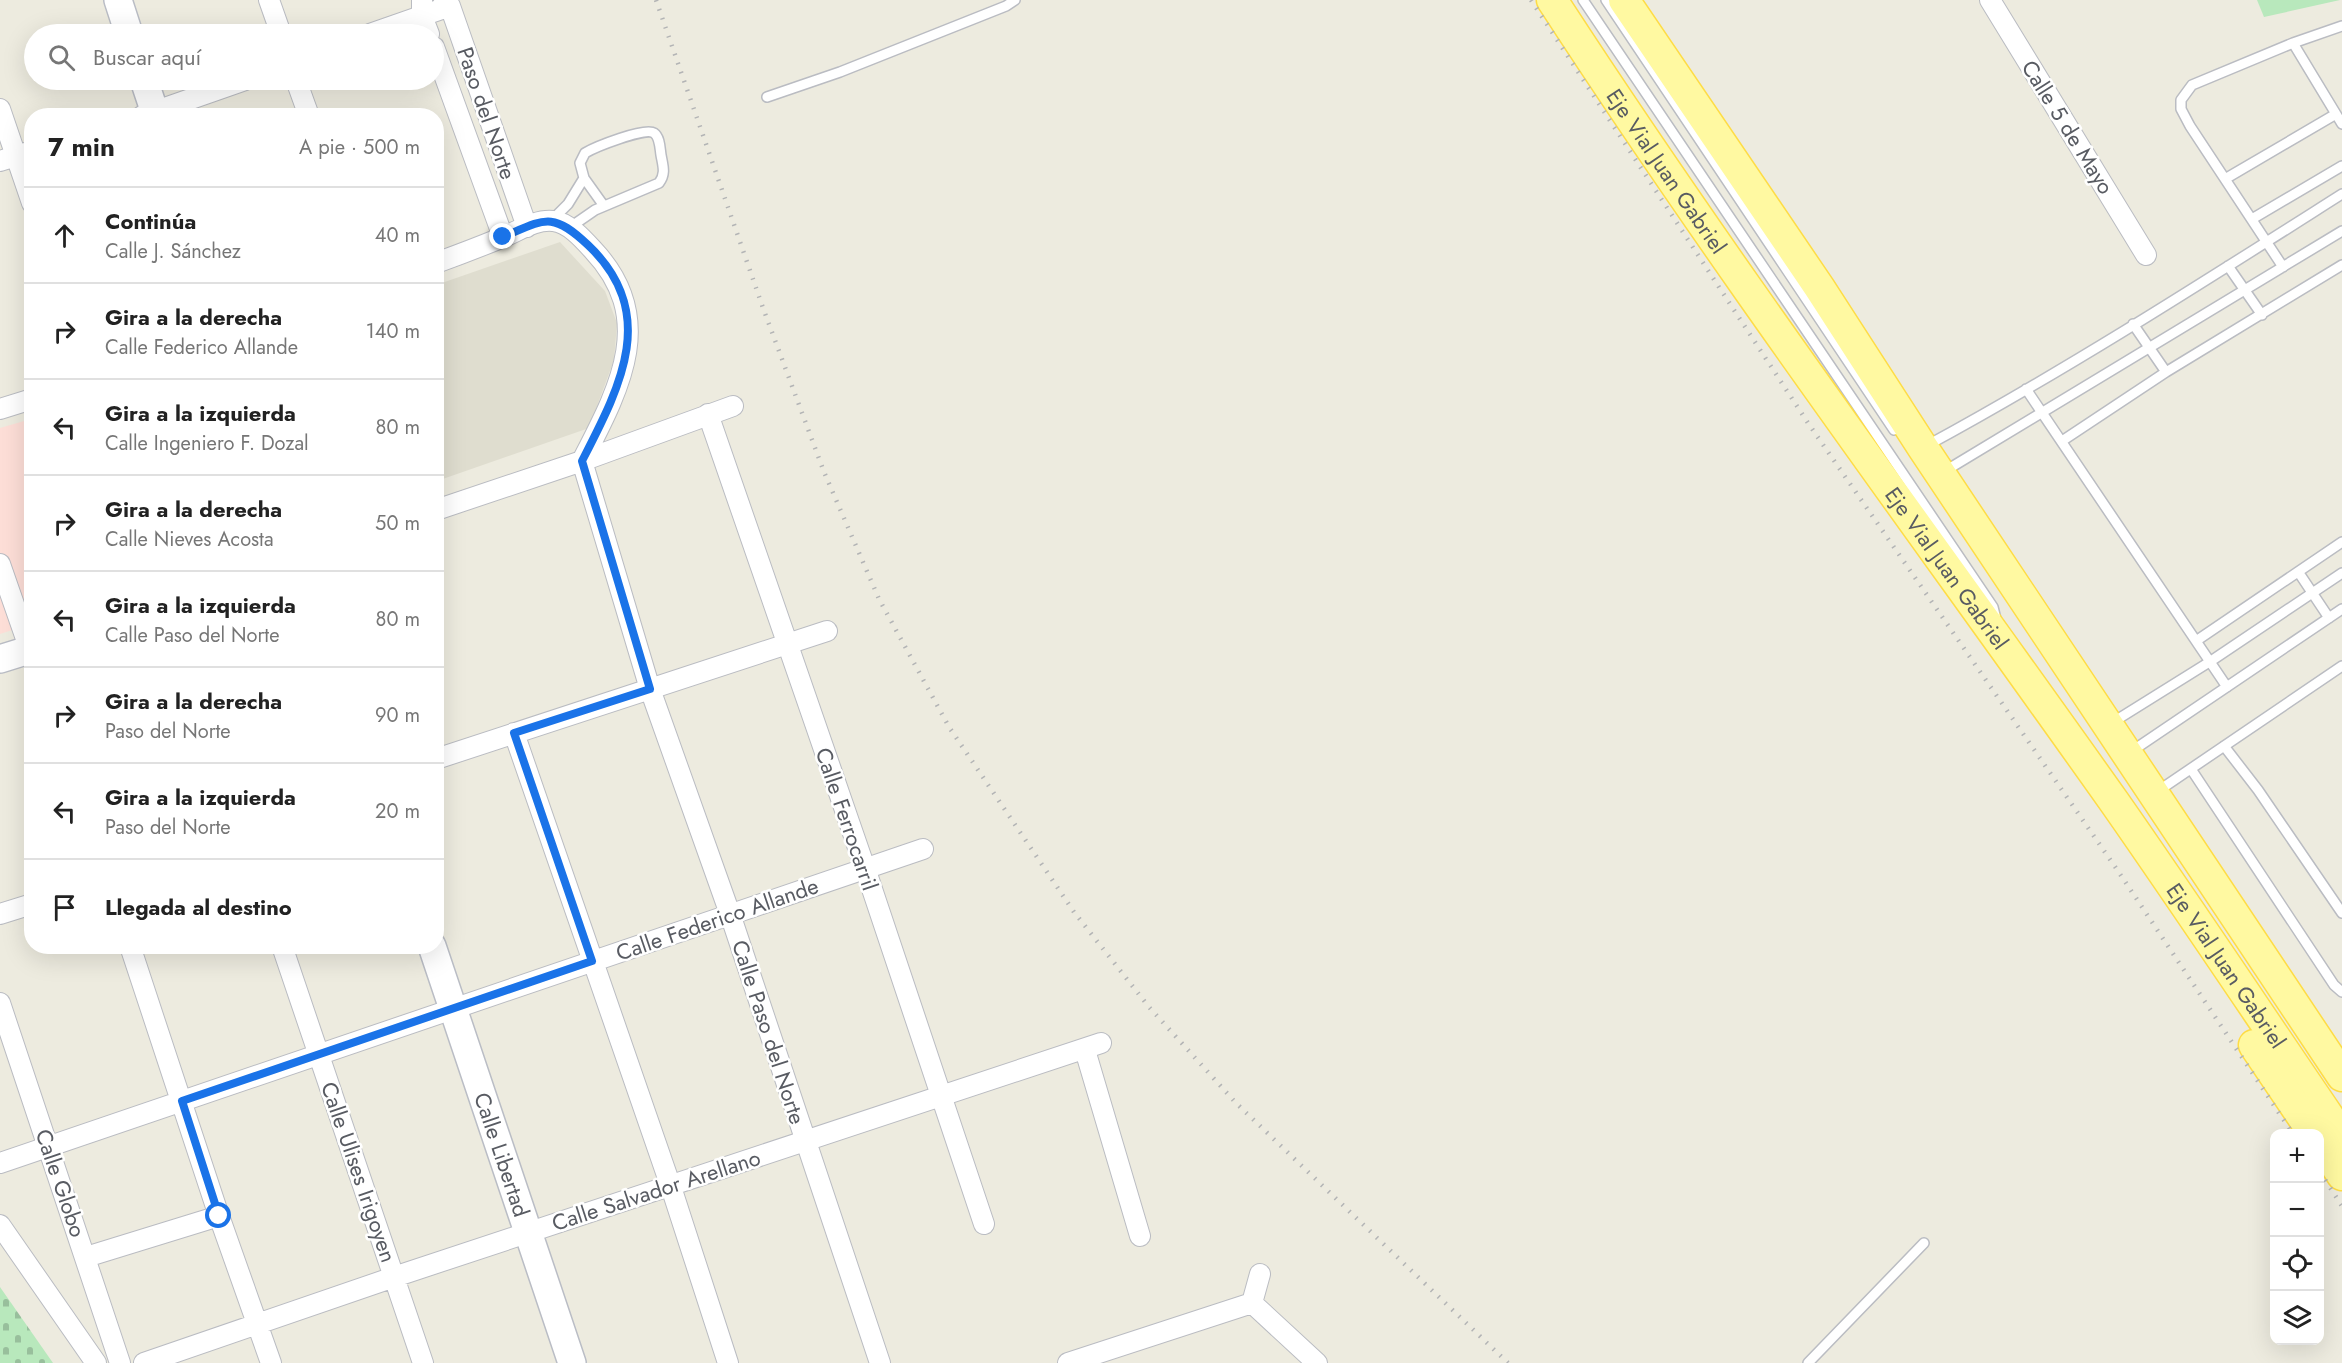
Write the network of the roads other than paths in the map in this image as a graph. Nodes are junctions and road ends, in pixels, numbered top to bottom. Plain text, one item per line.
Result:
1 (118, 0) edge
2 (269, 0) edge
3 (1015, 0) edge
4 (1552, 0) edge
5 (1583, 0) edge
6 (1606, 0) edge
7 (1624, 0) edge
8 (1990, 0) edge
9 (447, 3) edge
10 (422, 8) edge
11 (126, 24) edge
12 (277, 24) edge
13 (390, 24) edge
14 (426, 24) edge
15 (2342, 27) edge
16 (2292, 43) junction
17 (444, 75) edge
18 (146, 90) edge
19 (217, 90) edge
20 (300, 90) edge
21 (767, 97) dead end
22 (150, 108) edge
23 (168, 108) edge
24 (306, 108) edge
25 (0, 109) edge
26 (2336, 114) junction
27 (2342, 124) edge
28 (16, 156) edge
29 (2342, 166) edge
30 (584, 178) junction
31 (2225, 179) junction
32 (24, 180) edge
33 (2342, 194) edge
34 (603, 206) junction
35 (2252, 219) junction
36 (561, 224) junction
37 (526, 227) junction
38 (2342, 231) edge
39 (503, 237) junction
40 (2267, 242) junction
41 (2146, 255) dead end
42 (444, 260) edge
43 (2229, 266) junction
44 (2342, 266) edge
45 (2283, 267) junction
46 (2245, 290) junction
47 (2262, 315) junction
48 (2133, 324) junction
49 (2148, 349) junction
50 (2166, 372) junction
51 (2026, 389) junction
52 (24, 402) edge
53 (732, 405) dead end
54 (0, 409) edge
55 (2042, 412) junction
56 (708, 414) junction
57 (1896, 434) dead end
58 (2062, 441) junction
59 (1923, 448) junction
60 (582, 461) junction
61 (1940, 474) junction
62 (444, 507) edge
63 (2342, 542) edge
64 (0, 564) edge
65 (2299, 573) junction
66 (2342, 573) edge
67 (2312, 593) junction
68 (2342, 609) edge
69 (2329, 618) junction
70 (24, 631) edge
71 (827, 631) dead end
72 (2196, 640) junction
73 (2001, 643) junction
74 (786, 645) junction
75 (24, 653) edge
76 (0, 659) edge
77 (2211, 661) junction
78 (2342, 666) edge
79 (2227, 687) junction
80 (650, 689) junction
81 (2108, 726) junction
82 (514, 733) junction
83 (2224, 746) junction
84 (2127, 754) junction
85 (444, 756) edge
86 (2191, 769) junction
87 (2154, 794) junction
88 (2117, 806) junction
89 (923, 849) dead end
90 (865, 868) junction
91 (24, 906) edge
92 (2342, 913) edge
93 (0, 914) edge
94 (730, 914) junction
95 (133, 954) edge
96 (285, 954) edge
97 (435, 954) edge
98 (592, 961) junction
99 (2342, 992) edge
100 (0, 1003) edge
101 (453, 1008) junction
102 (320, 1054) junction
103 (2342, 1075) edge
104 (941, 1096) junction
105 (182, 1101) junction
106 (2311, 1129) edge
107 (2342, 1136) edge
108 (805, 1140) junction
109 (49, 1146) junction
110 (2324, 1149) edge
111 (0, 1163) edge
112 (2342, 1175) edge
113 (670, 1186) junction
114 (219, 1216) junction
115 (984, 1224) dead end
116 (0, 1225) edge
117 (529, 1232) junction
118 (1140, 1236) dead end
119 (1924, 1243) dead end
120 (86, 1257) junction
121 (1260, 1274) dead end
122 (394, 1277) junction
123 (1252, 1303) junction
124 (258, 1325) junction
125 (96, 1363) edge
126 (120, 1363) edge
127 (144, 1363) edge
128 (271, 1363) edge
129 (423, 1363) edge
130 (572, 1363) edge
131 (728, 1363) edge
132 (880, 1363) edge
133 (1068, 1363) edge
134 (1317, 1363) edge
135 (1808, 1363) edge

1 - 11 street
2 - 12 street
3 - 21 lane
4 - 73 main road, Eje Vial Juan Gabriel
5 - 73 lane
6 - 57 lane
7 - 59 main road, Eje Vial Juan Gabriel
8 - 41 street, Calle 5 de Mayo
9 - 10 street
9 - 37 street, Paso del Norte
10 - 13 street
10 - 14 street, Paso del Norte
15 - 16 lane
16 - 26 lane
16 - 31 lane
17 - 39 street, Paso del Norte
18 - 22 street
19 - 23 street
20 - 24 street
25 - 28 street
26 - 27 lane
26 - 31 lane
28 - 32 street
29 - 35 lane
30 - 34 lane
30 - 34 lane
30 - 36 lane
31 - 35 lane
33 - 40 lane
34 - 36 lane
35 - 40 lane
36 - 37 street
36 - 60 street
37 - 39 street
38 - 45 lane
39 - 42 street
40 - 43 lane
40 - 45 lane
43 - 46 lane
43 - 48 lane
44 - 47 lane
45 - 46 lane
46 - 47 lane
46 - 49 lane
47 - 50 lane
48 - 49 lane
48 - 51 lane
49 - 50 lane
49 - 55 lane
50 - 58 lane
51 - 55 lane
51 - 59 lane
52 - 54 street
53 - 56 street
55 - 58 lane
55 - 61 lane
56 - 60 street
56 - 74 street, Calle Ferrocarril
58 - 72 lane
59 - 61 main road, Eje Vial Juan Gabriel
60 - 62 street
60 - 80 street, Calle Paso del Norte
61 - 81 main road, Eje Vial Juan Gabriel
63 - 65 lane
64 - 70 street
65 - 67 lane
65 - 72 lane
66 - 67 lane
67 - 69 lane
67 - 77 lane
68 - 69 lane
69 - 79 lane
71 - 74 street
72 - 77 lane
73 - 88 main road, Eje Vial Juan Gabriel
74 - 80 street
74 - 90 street, Calle Ferrocarril
75 - 76 street
77 - 79 lane
77 - 81 lane
78 - 83 lane
79 - 84 lane
80 - 82 street
80 - 94 street, Calle Paso del Norte
81 - 84 main road, Eje Vial Juan Gabriel
82 - 85 street
82 - 98 street
83 - 86 lane
83 - 92 lane
84 - 87 main road, Eje Vial Juan Gabriel
86 - 87 lane
86 - 99 lane
87 - 103 main road, Eje Vial Juan Gabriel
88 - 106 main road
88 - 107 main road, Eje Vial Juan Gabriel
89 - 90 street, Calle Federico Allande
90 - 94 street, Calle Federico Allande
90 - 104 street, Calle Ferrocarril
91 - 93 street
94 - 98 street, Calle Federico Allande
94 - 108 street, Calle Paso del Norte
95 - 105 street
96 - 102 street, Calle Ulises Irigoyen
97 - 101 street, Calle Libertad
98 - 101 street, Calle Federico Allande
98 - 113 street
100 - 109 street, Calle Globo
101 - 102 street, Calle Federico Allande
101 - 117 street, Calle Libertad
102 - 105 street, Calle Federico Allande
102 - 122 street, Calle Ulises Irigoyen
104 - 108 street, Calle Salvador Arellano
104 - 115 street, Calle Ferrocarril
104 - 118 street, Calle Salvador Arellano
105 - 109 street, Calle Federico Allande
105 - 114 street
108 - 113 street, Calle Salvador Arellano
108 - 132 street, Calle Paso del Norte
109 - 111 street, Calle Federico Allande
109 - 120 street, Calle Globo
110 - 112 main road
113 - 117 street, Calle Salvador Arellano
113 - 131 street
114 - 120 street
114 - 124 street
116 - 125 street
117 - 122 street, Calle Salvador Arellano
117 - 130 street, Calle Libertad
119 - 135 lane
120 - 126 street, Calle Globo
121 - 123 street
122 - 124 street, Calle Salvador Arellano
122 - 129 street, Calle Ulises Irigoyen
123 - 133 street
123 - 134 street
124 - 127 street, Calle Salvador Arellano
124 - 128 street

